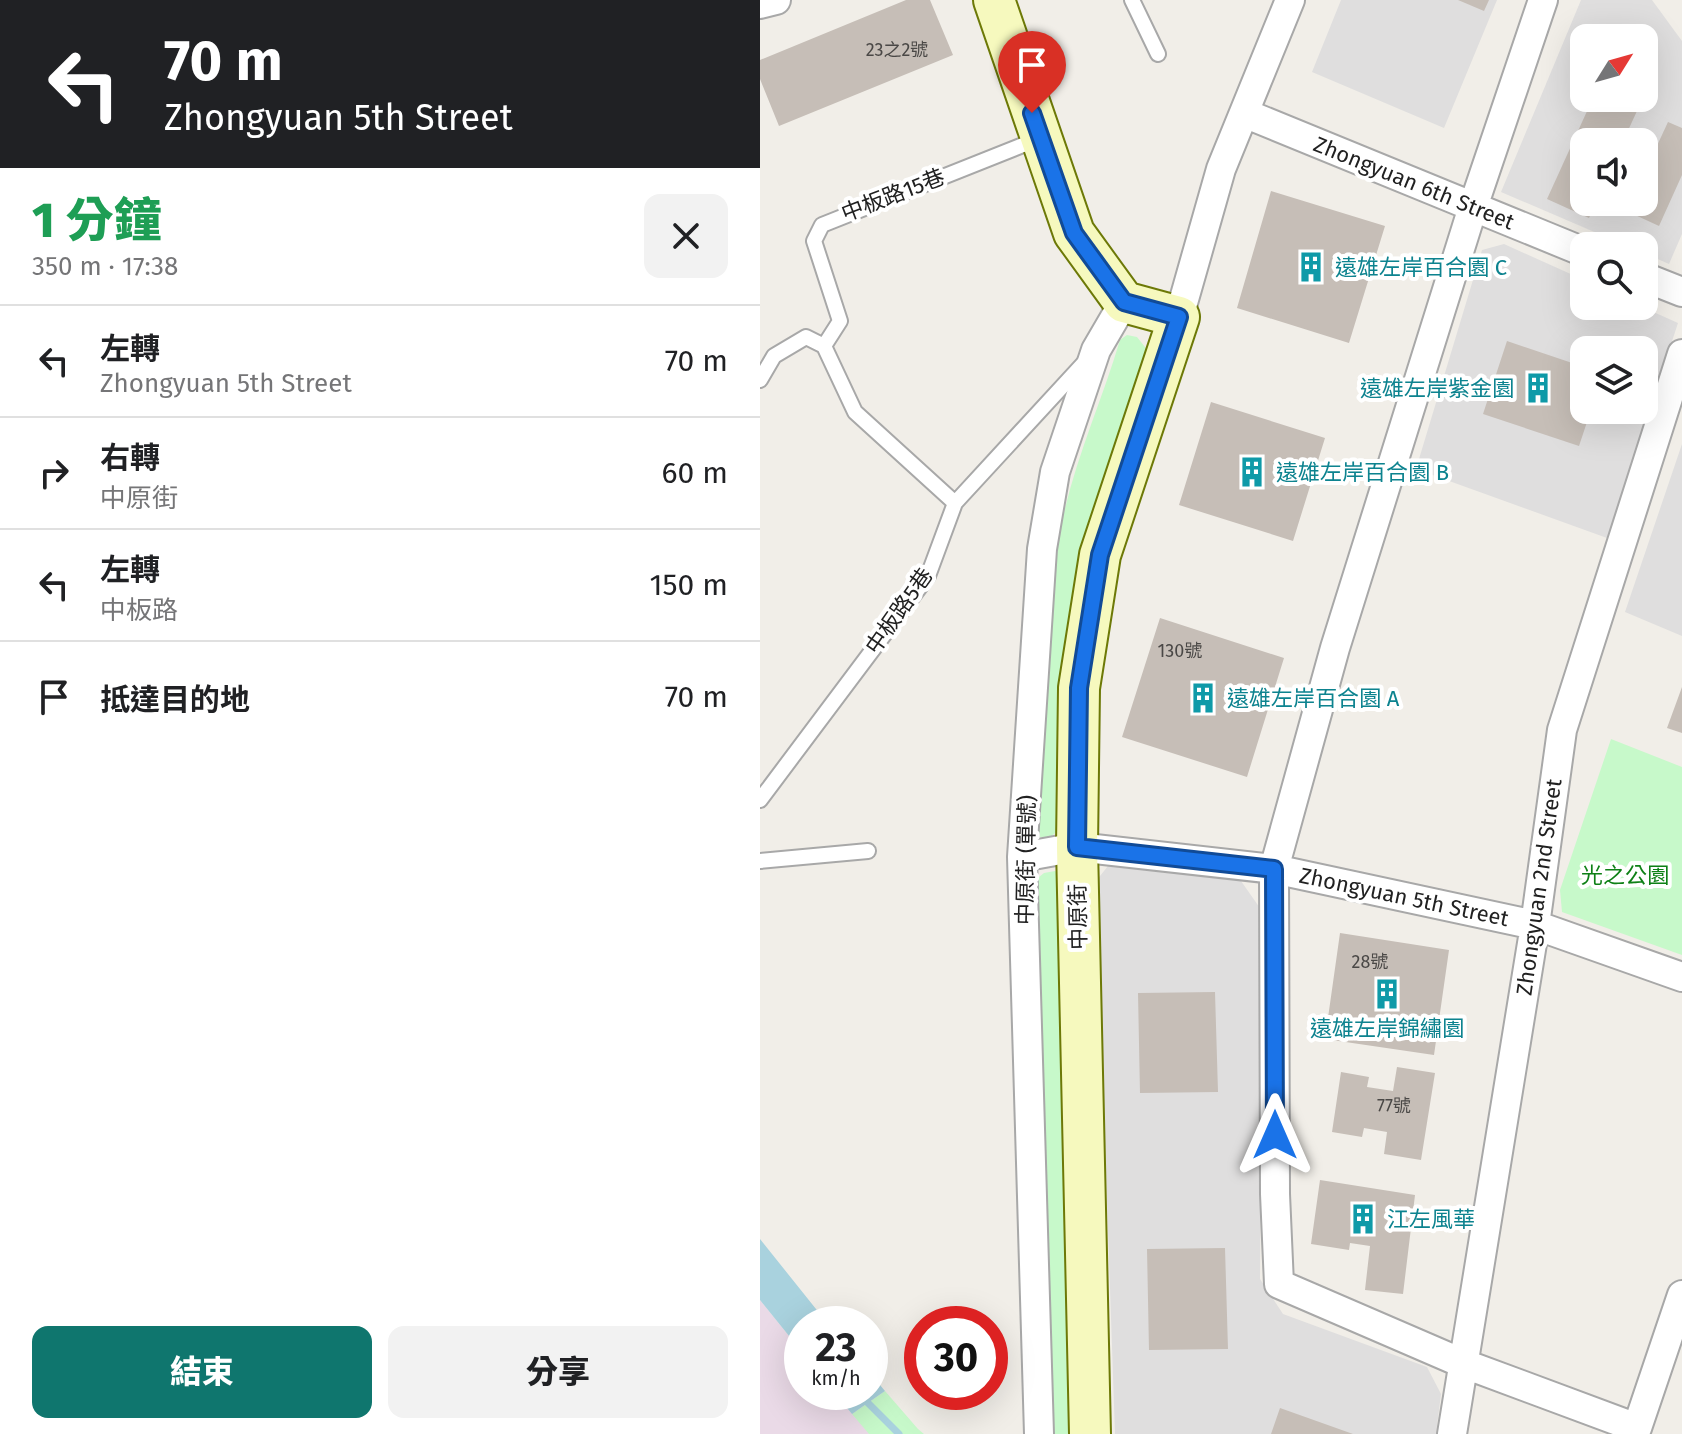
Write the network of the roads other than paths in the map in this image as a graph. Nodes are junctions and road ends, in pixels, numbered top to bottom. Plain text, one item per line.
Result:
1 (776, 0) edge
2 (994, 0) edge
3 (1132, 0) edge
4 (1290, 0) edge
5 (1543, 0) edge
6 (760, 4) edge
7 (1158, 54) dead end
8 (1244, 113) junction
9 (1042, 138) junction
10 (1473, 207) junction
11 (1570, 246) edge
12 (1658, 283) edge
13 (1682, 292) edge
14 (1124, 302) junction
15 (1179, 317) junction
16 (824, 346) junction
17 (1096, 350) junction
18 (1682, 354) edge
19 (760, 380) edge
20 (955, 503) junction
21 (760, 800) edge
22 (1077, 847) junction
23 (868, 851) dead end
24 (1022, 857) junction
25 (760, 861) edge
26 (1274, 869) junction
27 (1535, 925) junction
28 (1682, 977) edge
29 (1682, 1295) edge
30 (1462, 1363) junction
31 (1039, 1434) edge
32 (1090, 1434) edge
33 (1452, 1434) edge

1 - 6 street
2 - 9 street
3 - 7 lane
4 - 8 street
5 - 10 street
8 - 10 street, Zhongyuan 6th Street
8 - 15 street
9 - 14 street
9 - 16 lane, 中板路15巷
10 - 11 street, Zhongyuan 6th Street
10 - 26 street
12 - 13 street
14 - 15 street
14 - 17 street, 中原街 (單號)
15 - 22 street, 中原街
16 - 19 lane
16 - 20 lane
17 - 20 lane, 中板路5巷
17 - 24 street, 中原街 (單號)
18 - 27 street, Zhongyuan 2nd Street
20 - 21 lane, 中板路5巷
22 - 24 street, Zhongyuan 5th Street
22 - 26 street, Zhongyuan 5th Street
22 - 32 street, 中原街
23 - 25 lane
24 - 31 street, 中原街 (單號)
26 - 27 street, Zhongyuan 5th Street
26 - 30 street
27 - 28 street, Zhongyuan 5th Street
27 - 30 street, Zhongyuan 2nd Street
29 - 30 street
30 - 33 street, Zhongyuan 2nd Street

